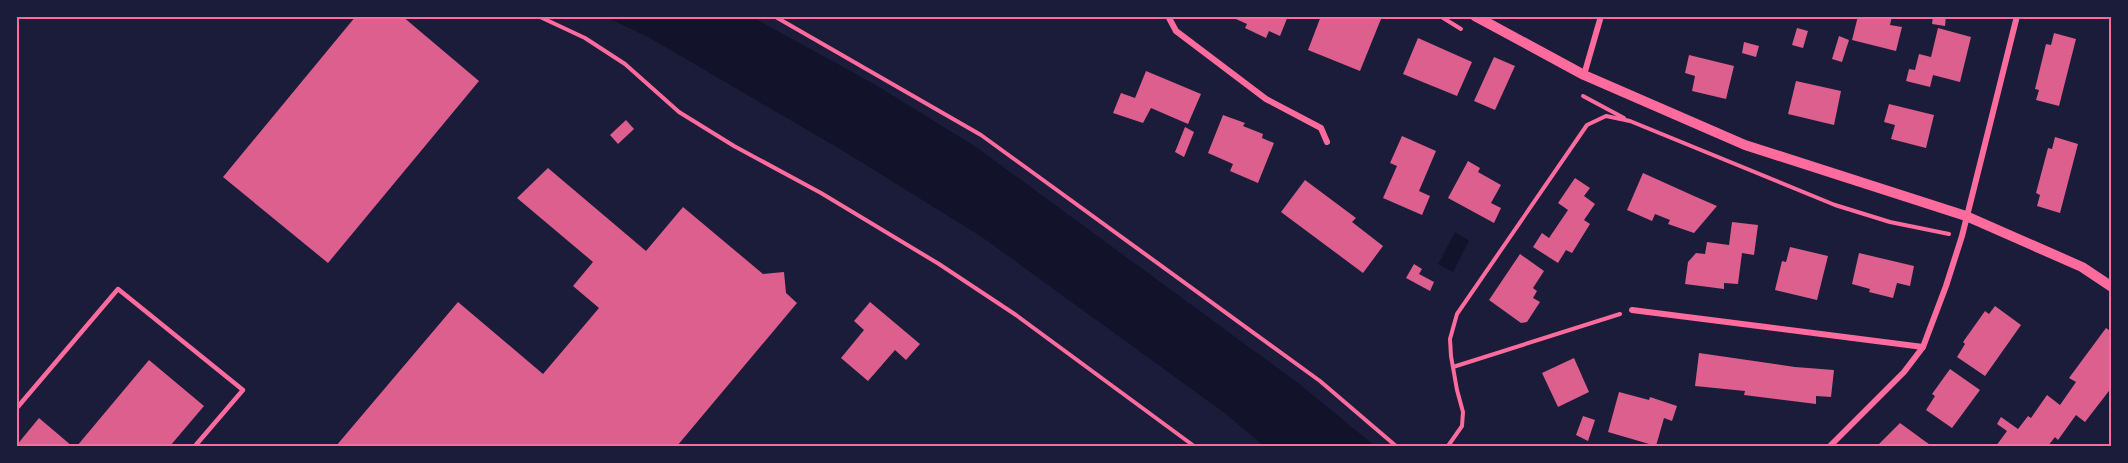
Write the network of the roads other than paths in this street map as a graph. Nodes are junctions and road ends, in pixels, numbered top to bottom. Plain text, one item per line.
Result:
1 (1168, 16) edge
2 (1475, 16) edge
3 (1601, 16) edge
4 (2017, 16) edge
5 (1584, 75) junction
6 (1327, 142) dead end
7 (1966, 216) junction
8 (2112, 287) edge
9 (1632, 310) road end
10 (1923, 347) junction
11 (16, 409) edge
12 (195, 447) edge
13 (1830, 447) edge

1 - 6 street
2 - 5 street
3 - 5 street
4 - 7 street
5 - 7 street
7 - 8 street
7 - 10 street
9 - 10 street
10 - 13 street
11 - 12 lane

